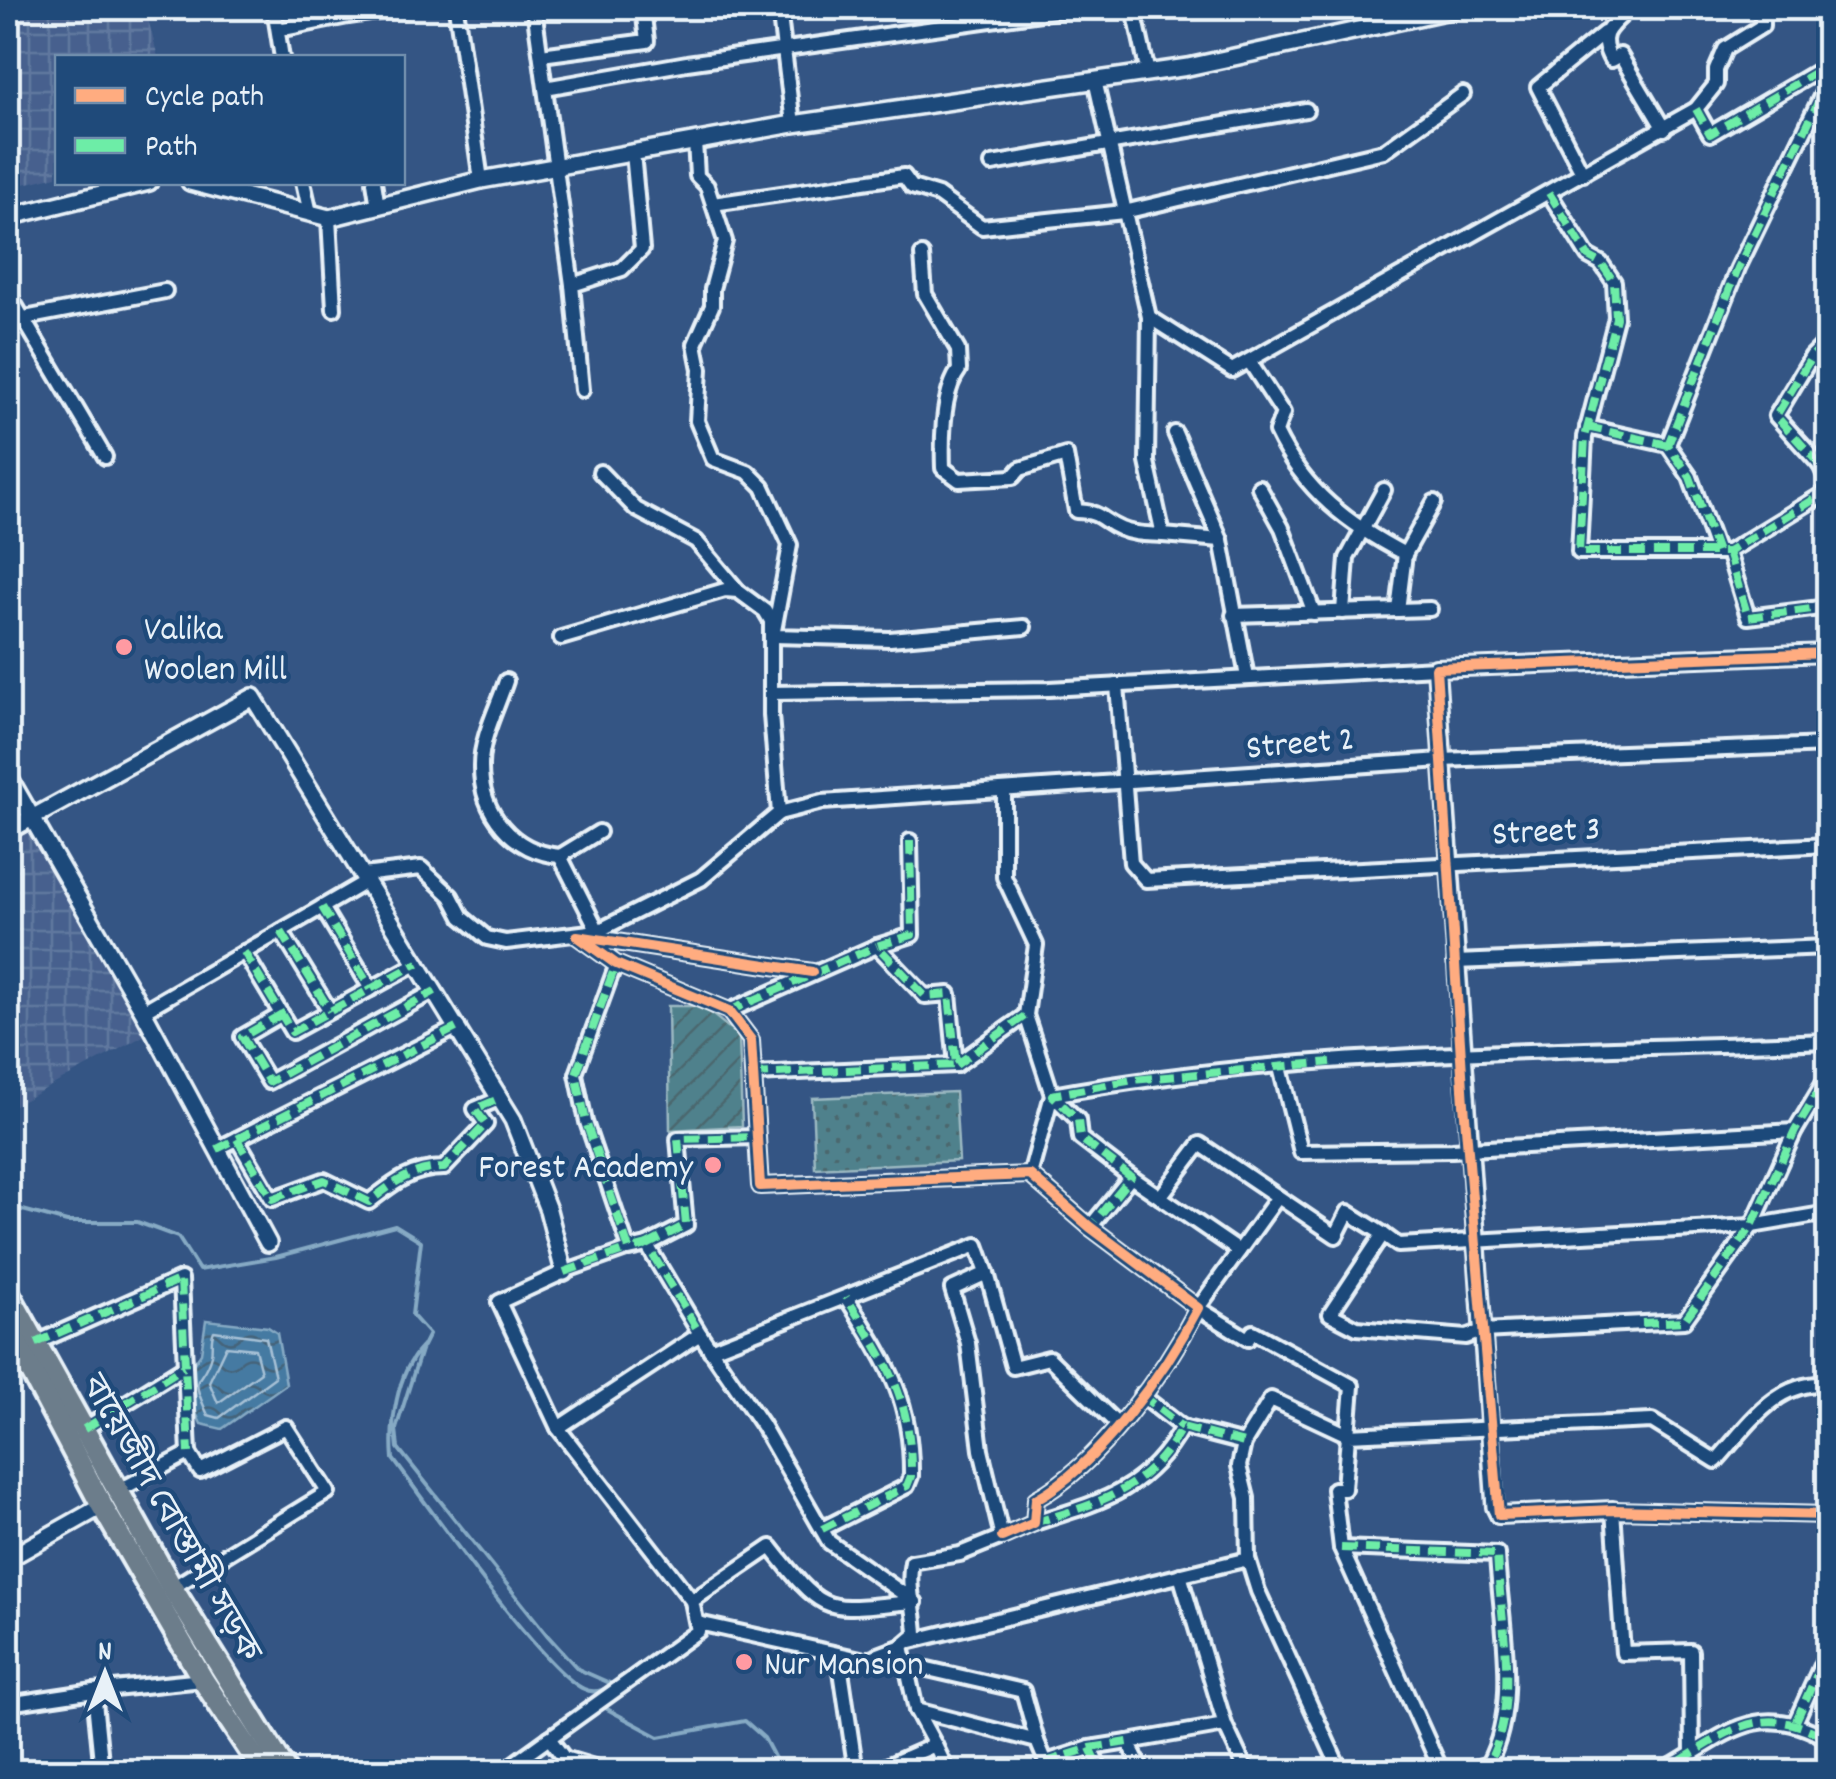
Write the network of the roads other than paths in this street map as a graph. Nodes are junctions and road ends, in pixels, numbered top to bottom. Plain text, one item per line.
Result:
1 (274, 8) edge
2 (407, 8) edge
3 (456, 8) edge
4 (534, 8) edge
5 (643, 8) edge
6 (778, 8) edge
7 (1076, 8) edge
8 (1139, 8) edge
9 (1458, 8) edge
10 (1630, 8) edge
11 (1762, 8) edge
12 (348, 12) edge
13 (1001, 13) edge
14 (278, 30) junction
15 (1604, 33) junction
16 (783, 48) junction
17 (282, 55) edge
18 (541, 56) junction
19 (1824, 68) edge
20 (1148, 73) junction
21 (1096, 80) junction
22 (546, 88) junction
23 (1463, 94) dead end
24 (1696, 109) junction
25 (1306, 110) dead end
26 (792, 124) junction
27 (1664, 129) junction
28 (695, 142) junction
29 (1110, 146) junction
30 (632, 153) junction
31 (992, 164) dead end
32 (557, 166) junction
33 (1583, 174) junction
34 (481, 180) junction
35 (137, 185) edge
36 (201, 185) edge
37 (304, 185) edge
38 (374, 185) edge
39 (1549, 193) junction
40 (712, 204) junction
41 (378, 206) junction
42 (1124, 212) junction
43 (310, 214) junction
44 (8, 217) edge
45 (329, 218) junction
46 (922, 255) dead end
47 (572, 286) junction
48 (165, 291) dead end
49 (8, 292) edge
50 (334, 308) dead end
51 (1149, 317) junction
52 (25, 318) junction
53 (1828, 340) edge
54 (1249, 360) junction
55 (582, 390) dead end
56 (1587, 428) junction
57 (1175, 433) dead end
58 (1668, 445) junction
59 (104, 457) dead end
60 (1824, 463) edge
61 (600, 472) dead end
62 (1828, 482) edge
63 (1260, 487) dead end
64 (1384, 490) dead end
65 (1828, 491) edge
66 (1434, 502) dead end
67 (1361, 532) junction
68 (1163, 535) junction
69 (1222, 540) junction
70 (1723, 552) junction
71 (1406, 554) junction
72 (738, 591) junction
73 (1828, 607) edge
74 (1430, 609) dead end
75 (1398, 610) junction
76 (1314, 612) junction
77 (1343, 612) junction
78 (1233, 615) junction
79 (1024, 627) dead end
80 (773, 636) junction
81 (561, 638) dead end
82 (1828, 653) edge
83 (1436, 668) junction
84 (1247, 677) junction
85 (506, 681) dead end
86 (1118, 685) junction
87 (771, 693) junction
88 (1828, 745) edge
89 (1442, 760) junction
90 (8, 776) edge
91 (1123, 785) junction
92 (1004, 792) junction
93 (779, 813) junction
94 (32, 817) junction
95 (8, 831) edge
96 (599, 832) dead end
97 (910, 841) dead end
98 (1828, 845) edge
99 (560, 856) junction
100 (1448, 864) junction
101 (365, 878) junction
102 (322, 908) junction
103 (282, 931) junction
104 (598, 931) junction
105 (877, 946) junction
106 (1828, 946) edge
107 (244, 952) junction
108 (1455, 962) junction
109 (418, 963) junction
110 (616, 964) junction
111 (812, 972) junction
112 (371, 989) junction
113 (436, 991) junction
114 (143, 1011) junction
115 (330, 1011) junction
116 (729, 1011) junction
117 (282, 1014) junction
118 (1026, 1016) junction
119 (458, 1027) junction
120 (1828, 1041) edge
121 (1462, 1056) junction
122 (956, 1065) junction
123 (1280, 1067) junction
124 (754, 1074) junction
125 (1828, 1076) edge
126 (1052, 1095) junction
127 (501, 1098) junction
128 (1795, 1131) junction
129 (757, 1136) junction
130 (237, 1139) junction
131 (217, 1149) junction
132 (1468, 1149) junction
133 (1030, 1175) junction
134 (1131, 1177) junction
135 (1278, 1196) junction
136 (1160, 1197) junction
137 (1828, 1213) edge
138 (1752, 1226) junction
139 (1090, 1227) junction
140 (1383, 1234) junction
141 (1475, 1239) junction
142 (268, 1243) dead end
143 (647, 1245) junction
144 (629, 1250) junction
145 (1239, 1251) junction
146 (564, 1272) junction
147 (987, 1274) junction
148 (8, 1293) edge
149 (846, 1297) junction
150 (1198, 1308) junction
151 (8, 1326) edge
152 (1482, 1332) junction
153 (700, 1334) junction
154 (36, 1344) junction
155 (710, 1350) junction
156 (184, 1366) junction
157 (1828, 1384) edge
158 (1140, 1395) junction
159 (1117, 1424) junction
160 (1182, 1427) junction
161 (558, 1428) junction
162 (1490, 1428) junction
163 (84, 1430) junction
164 (1348, 1435) junction
165 (1244, 1443) junction
166 (189, 1453) junction
167 (118, 1490) junction
168 (102, 1506) junction
169 (1613, 1510) junction
170 (1828, 1515) edge
171 (1034, 1523) junction
172 (822, 1529) junction
173 (1002, 1537) junction
174 (1341, 1548) junction
175 (8, 1559) edge
176 (1248, 1559) junction
177 (1180, 1575) junction
178 (172, 1588) junction
179 (692, 1601) junction
180 (915, 1602) junction
181 (698, 1623) junction
182 (907, 1644) junction
183 (1828, 1650) edge
184 (840, 1664) dead end
185 (906, 1664) junction
186 (203, 1680) junction
187 (94, 1691) junction
188 (8, 1704) edge
189 (916, 1710) junction
190 (1796, 1721) junction
191 (1225, 1725) junction
192 (549, 1738) junction
193 (1828, 1740) edge
194 (1037, 1742) junction
195 (1128, 1742) junction
196 (935, 1744) junction
197 (1090, 1748) junction
198 (1692, 1755) junction
199 (1048, 1767) edge
200 (102, 1772) edge
201 (264, 1772) edge
202 (286, 1772) edge
203 (502, 1772) edge
204 (611, 1772) edge
205 (856, 1772) edge
206 (873, 1772) edge
207 (948, 1772) edge
208 (1101, 1772) edge
209 (1143, 1772) edge
210 (1247, 1772) edge
211 (1341, 1772) edge
212 (1442, 1772) edge
213 (1461, 1772) edge
214 (1660, 1772) edge

1 - 14 street
2 - 12 street
3 - 34 street
4 - 18 street
5 - 18 street
6 - 16 street
7 - 13 street
8 - 20 street
9 - 20 street
10 - 15 street
11 - 24 street
12 - 14 street
13 - 16 street
14 - 17 street
15 - 27 street
15 - 33 street
16 - 22 street
16 - 26 street
18 - 22 street
19 - 24 street
19 - 58 street
20 - 21 street
21 - 26 street
21 - 29 street
22 - 32 street
23 - 42 street
24 - 27 street
25 - 29 street
26 - 28 street
27 - 33 street
28 - 30 street
28 - 40 street
29 - 31 street
29 - 42 street
30 - 32 street
30 - 47 street
32 - 34 street
32 - 47 street
33 - 39 street
34 - 41 street
35 - 44 street
36 - 43 street
37 - 43 street
38 - 41 street
39 - 54 street
39 - 56 street
40 - 42 street
40 - 80 street
41 - 45 street
42 - 51 street
43 - 45 street
45 - 50 street
46 - 68 street
47 - 55 street
48 - 52 street
49 - 52 street
51 - 54 street
51 - 68 street
52 - 59 street
53 - 60 street
54 - 67 street
56 - 58 street
56 - 70 street
57 - 69 street
58 - 70 street
60 - 62 street
61 - 72 street
63 - 76 street
64 - 67 street
65 - 70 street
66 - 71 street
67 - 71 street
67 - 77 street
68 - 69 street
69 - 78 street
70 - 73 street
71 - 75 street
72 - 80 street
72 - 81 street
74 - 75 street
75 - 77 street
76 - 77 street
76 - 78 street
78 - 84 street
79 - 80 street
80 - 87 street
82 - 83 street
83 - 84 street
83 - 89 street
84 - 86 street
85 - 99 street
86 - 87 street
86 - 91 street
87 - 93 street
88 - 89 street, Street 2
89 - 91 street, Street 2
89 - 100 street
90 - 94 street
91 - 92 street, Street 2
91 - 100 street, Street 3
92 - 93 street, Street 2
92 - 118 street
93 - 104 street
94 - 95 street
94 - 101 street
94 - 114 street
96 - 99 street
97 - 105 street
98 - 100 street, Street 3
99 - 104 street
100 - 108 street
101 - 102 street
101 - 104 street
101 - 109 street
102 - 103 street
102 - 112 street
103 - 107 street
103 - 115 street
105 - 111 street
105 - 122 street
106 - 108 street
107 - 114 street
107 - 117 street
108 - 121 street
109 - 112 street
109 - 113 street
110 - 111 street
110 - 116 street
110 - 144 street
111 - 116 street
112 - 115 street
113 - 117 street
113 - 119 street
114 - 131 street
115 - 117 street
116 - 124 street
118 - 122 street
118 - 126 street
119 - 127 street
119 - 130 street
120 - 121 street
121 - 123 street
121 - 132 street
122 - 124 street
123 - 126 street
123 - 132 street
124 - 129 street
125 - 128 street
126 - 133 street
126 - 134 street
127 - 130 street
127 - 146 street
128 - 132 street
128 - 138 street
129 - 133 street
129 - 143 street
130 - 131 street
131 - 142 street
132 - 141 street
133 - 139 street
134 - 136 street
134 - 139 street
135 - 136 street
135 - 140 street
135 - 145 street
136 - 145 street
137 - 138 street
138 - 141 street
138 - 152 street
139 - 150 street
140 - 141 street
140 - 152 street
141 - 152 street
143 - 144 street
143 - 153 street
144 - 146 street
145 - 150 street
146 - 161 street
147 - 149 street
147 - 159 street
147 - 173 street
148 - 154 main road, বায়েজীদ বোস্তামী সড়ক
149 - 155 street
149 - 172 street
150 - 158 street
150 - 164 street
151 - 168 main road, বায়েজীদ বোস্তামী সড়ক
152 - 162 street
153 - 155 street
153 - 161 street
154 - 156 street
154 - 163 main road, বায়েজীদ বোস্তামী সড়ক
155 - 172 street
156 - 163 street
156 - 166 street
157 - 162 street
158 - 159 street
158 - 160 street
159 - 171 street
160 - 165 street
160 - 171 street
161 - 179 street
162 - 164 street
162 - 169 street
163 - 167 main road, বায়েজীদ বোস্তামী সড়ক
164 - 165 street
164 - 174 street
165 - 176 street
166 - 167 street
166 - 178 street
167 - 178 main road, বায়েজীদ বোস্তামী সড়ক
168 - 175 street
168 - 186 main road, বায়েজীদ বোস্তামী সড়ক
169 - 170 street
169 - 198 street
171 - 173 street
172 - 180 street
173 - 180 street
174 - 212 street
174 - 213 street
176 - 177 street
176 - 211 street
177 - 182 street
177 - 191 street
178 - 202 main road, বায়েজীদ বোস্তামী সড়ক
179 - 180 street
179 - 181 street
180 - 182 street
181 - 182 street
181 - 192 street
182 - 185 street
183 - 190 street
184 - 205 street
185 - 189 street
185 - 194 street
186 - 187 street
186 - 201 main road, বায়েজীদ বোস্তামী সড়ক
187 - 188 street
187 - 200 street
189 - 194 street
189 - 196 street
190 - 193 street
190 - 198 street
191 - 195 street
191 - 210 street
192 - 203 street
192 - 204 street
194 - 199 street
195 - 197 street
195 - 209 street
196 - 206 street
196 - 207 street
197 - 199 street
197 - 208 street
198 - 214 street

